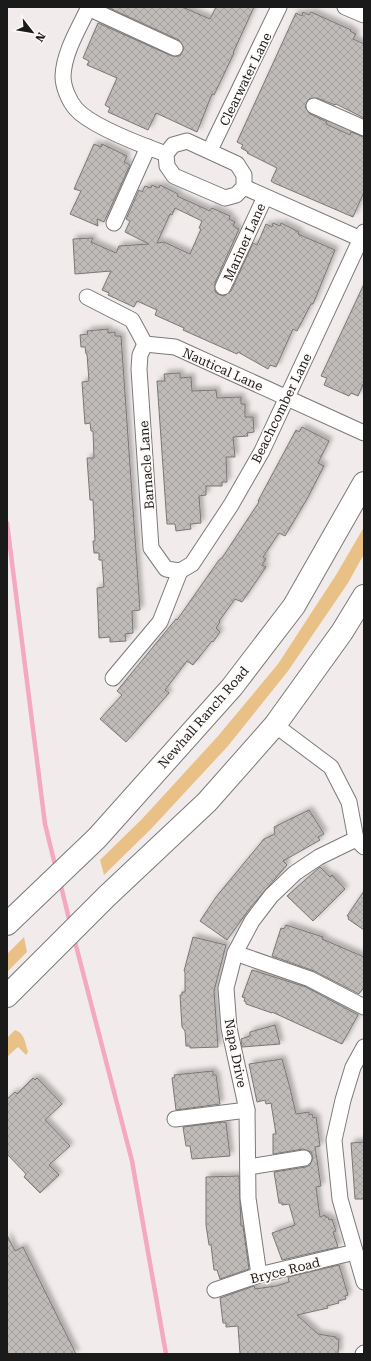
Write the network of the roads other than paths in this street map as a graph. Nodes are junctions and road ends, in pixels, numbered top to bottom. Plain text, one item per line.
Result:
1 (88, 7) edge
2 (279, 7) edge
3 (345, 7) edge
4 (364, 15) edge
5 (175, 48) dead end
6 (314, 106) dead end
7 (364, 128) edge
8 (148, 147) junction
9 (210, 150) junction
10 (166, 154) junction
11 (244, 187) junction
12 (265, 197) junction
13 (114, 223) dead end
14 (362, 236) edge
15 (224, 287) dead end
16 (87, 296) dead end
17 (145, 344) junction
18 (287, 397) junction
19 (364, 433) edge
20 (364, 482) edge
21 (180, 570) junction
22 (364, 596) edge
23 (113, 678) dead end
24 (276, 725) junction
25 (360, 843) edge
26 (11, 920) edge
27 (235, 953) junction
28 (7, 996) edge
29 (364, 1007) edge
30 (364, 1047) edge
31 (359, 1069) edge
32 (247, 1110) junction
33 (175, 1119) dead end
34 (304, 1158) dead end
35 (248, 1167) junction
36 (354, 1252) junction
37 (259, 1275) junction
38 (364, 1282) edge
39 (216, 1290) dead end

1 - 5 street
1 - 8 street
2 - 9 street, Clearwater Lane
3 - 4 street
6 - 7 street
8 - 10 street
8 - 13 street
9 - 10 street
9 - 11 street
10 - 11 street
11 - 12 street
12 - 14 street
12 - 15 street, Mariner Lane
14 - 18 street, Beachcomber Lane
16 - 17 street
17 - 18 street, Nautical Lane
17 - 21 street, Barnacle Lane
18 - 19 street, Nautical Lane
18 - 21 street, Beachcomber Lane
20 - 26 main road, Newhall Ranch Road
21 - 23 street
22 - 24 main road
24 - 25 street
24 - 28 main road
25 - 27 street, Napa Drive
27 - 29 street
27 - 32 street, Napa Drive
30 - 31 street
31 - 36 street
32 - 33 street
32 - 35 street, Napa Drive
34 - 35 street
35 - 37 street, Napa Drive
36 - 37 street, Bryce Road
36 - 38 street
37 - 39 street, Bryce Road

